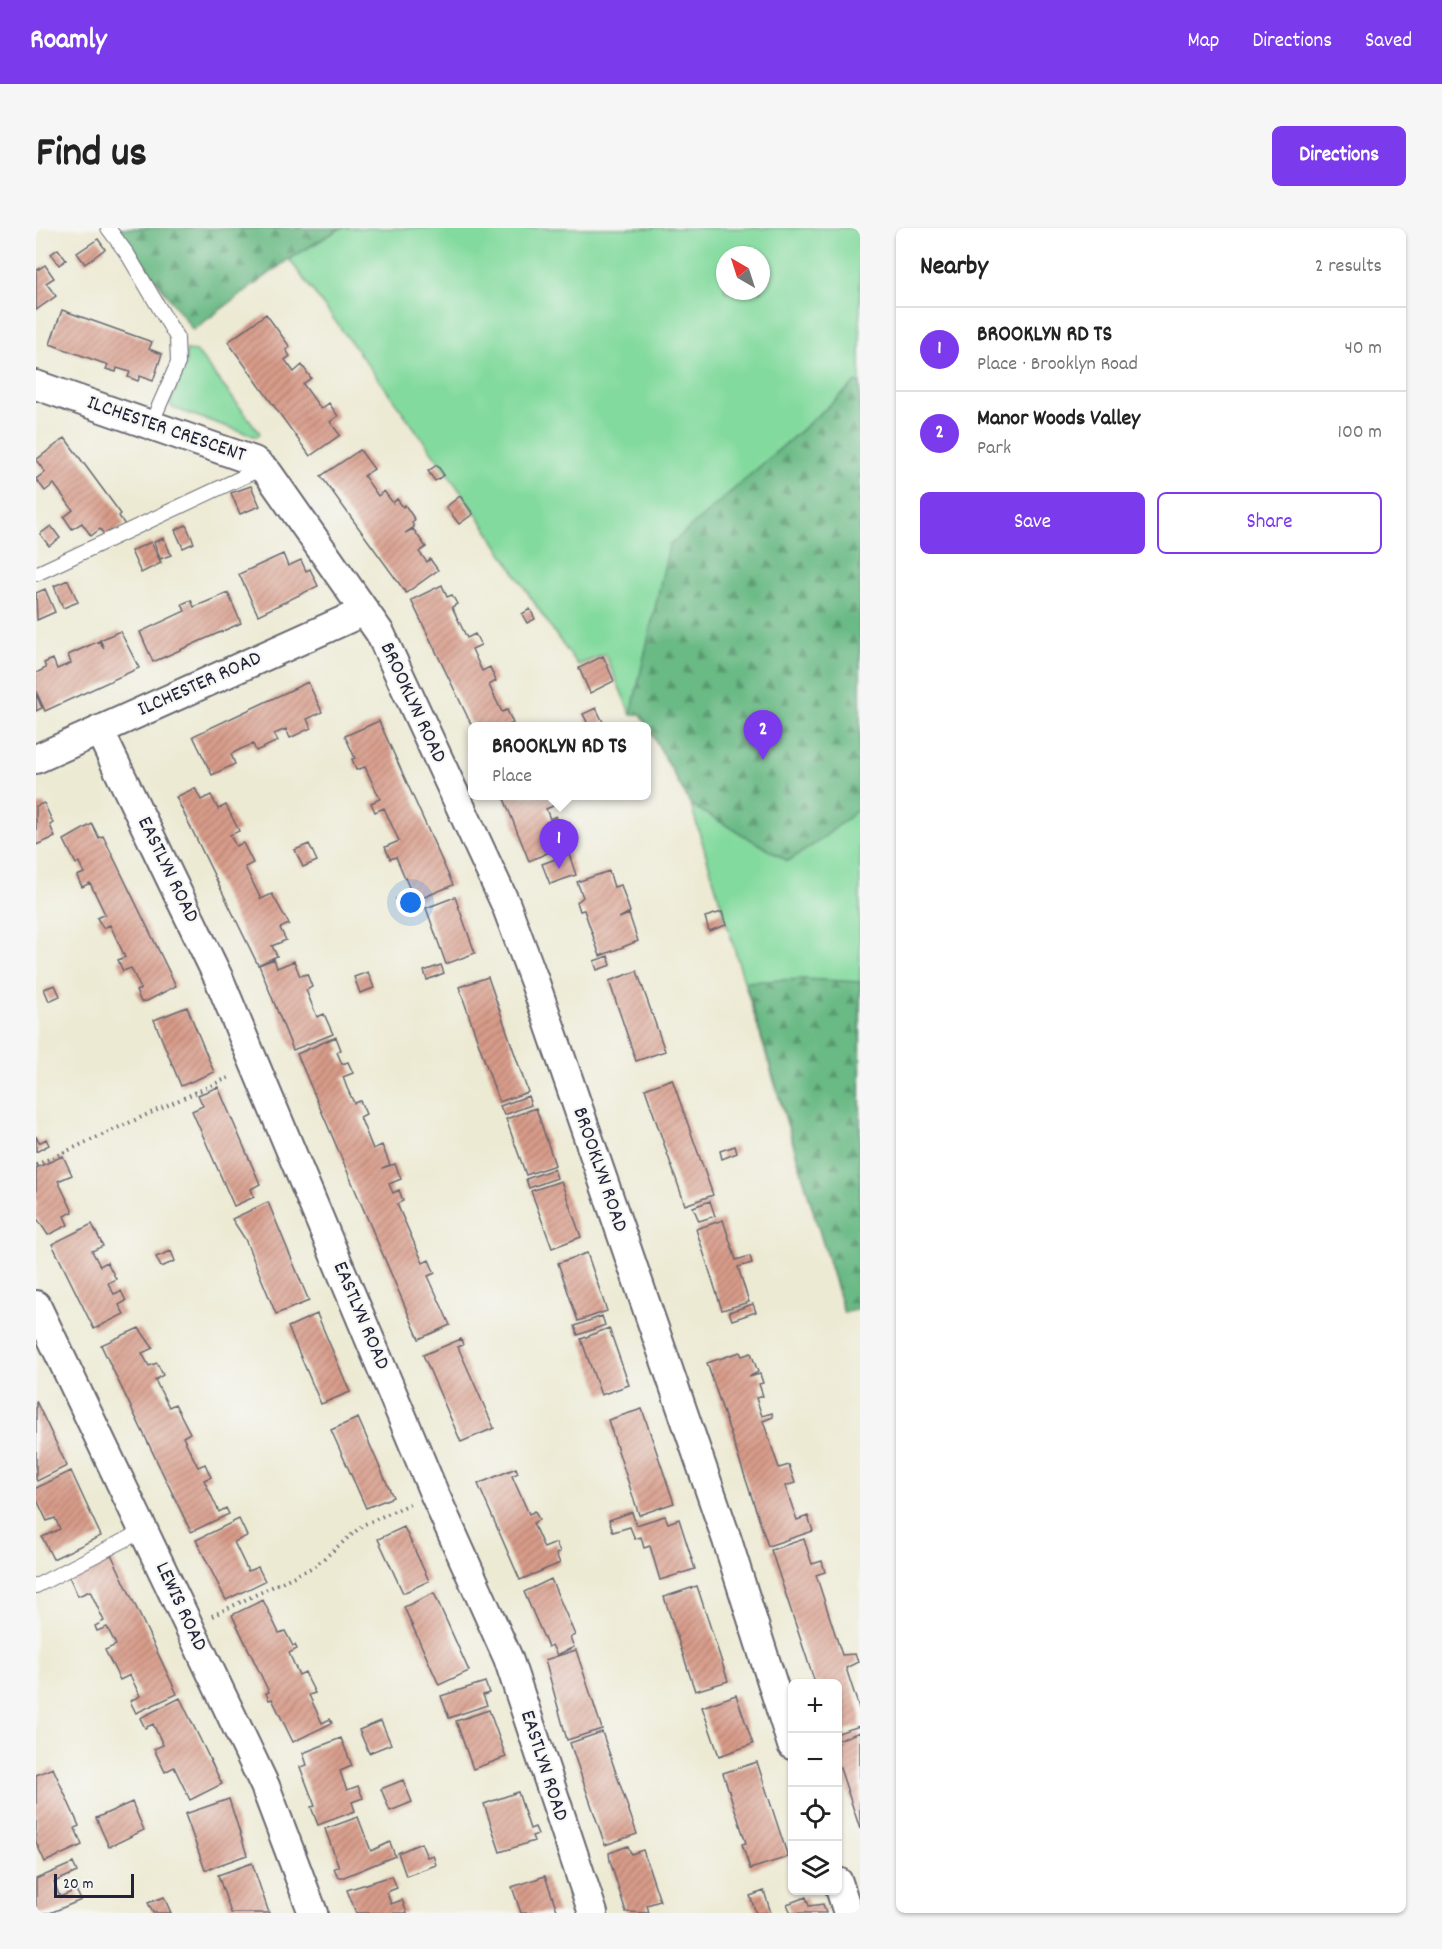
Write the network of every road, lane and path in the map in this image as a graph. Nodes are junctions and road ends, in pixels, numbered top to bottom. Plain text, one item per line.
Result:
1 (108, 228) edge
2 (36, 385) edge
3 (151, 424) junction
4 (262, 468) junction
5 (36, 574) edge
6 (365, 611) junction
7 (99, 730) junction
8 (36, 759) edge
9 (256, 1065) junction
10 (36, 1165) edge
11 (36, 1305) edge
12 (434, 1493) junction
13 (144, 1530) junction
14 (36, 1586) edge
15 (190, 1627) junction
16 (788, 1733) edge
17 (842, 1895) edge
18 (313, 1913) edge
19 (593, 1913) edge
20 (848, 1913) edge

1 - 3 lane
2 - 3 street, ILCHESTER CRESCENT
3 - 4 street, ILCHESTER CRESCENT
4 - 5 lane
4 - 6 street, ILCHESTER CRESCENT
6 - 7 street, ILCHESTER ROAD
6 - 16 street, BROOKLYN ROAD
7 - 8 street, ILCHESTER ROAD
7 - 9 street, EASTLYN ROAD
9 - 10 path
9 - 12 street, EASTLYN ROAD
11 - 13 street, LEWIS ROAD
12 - 15 path
12 - 19 street, EASTLYN ROAD
13 - 14 lane
13 - 15 street, LEWIS ROAD
15 - 18 street, LEWIS ROAD
17 - 20 street

